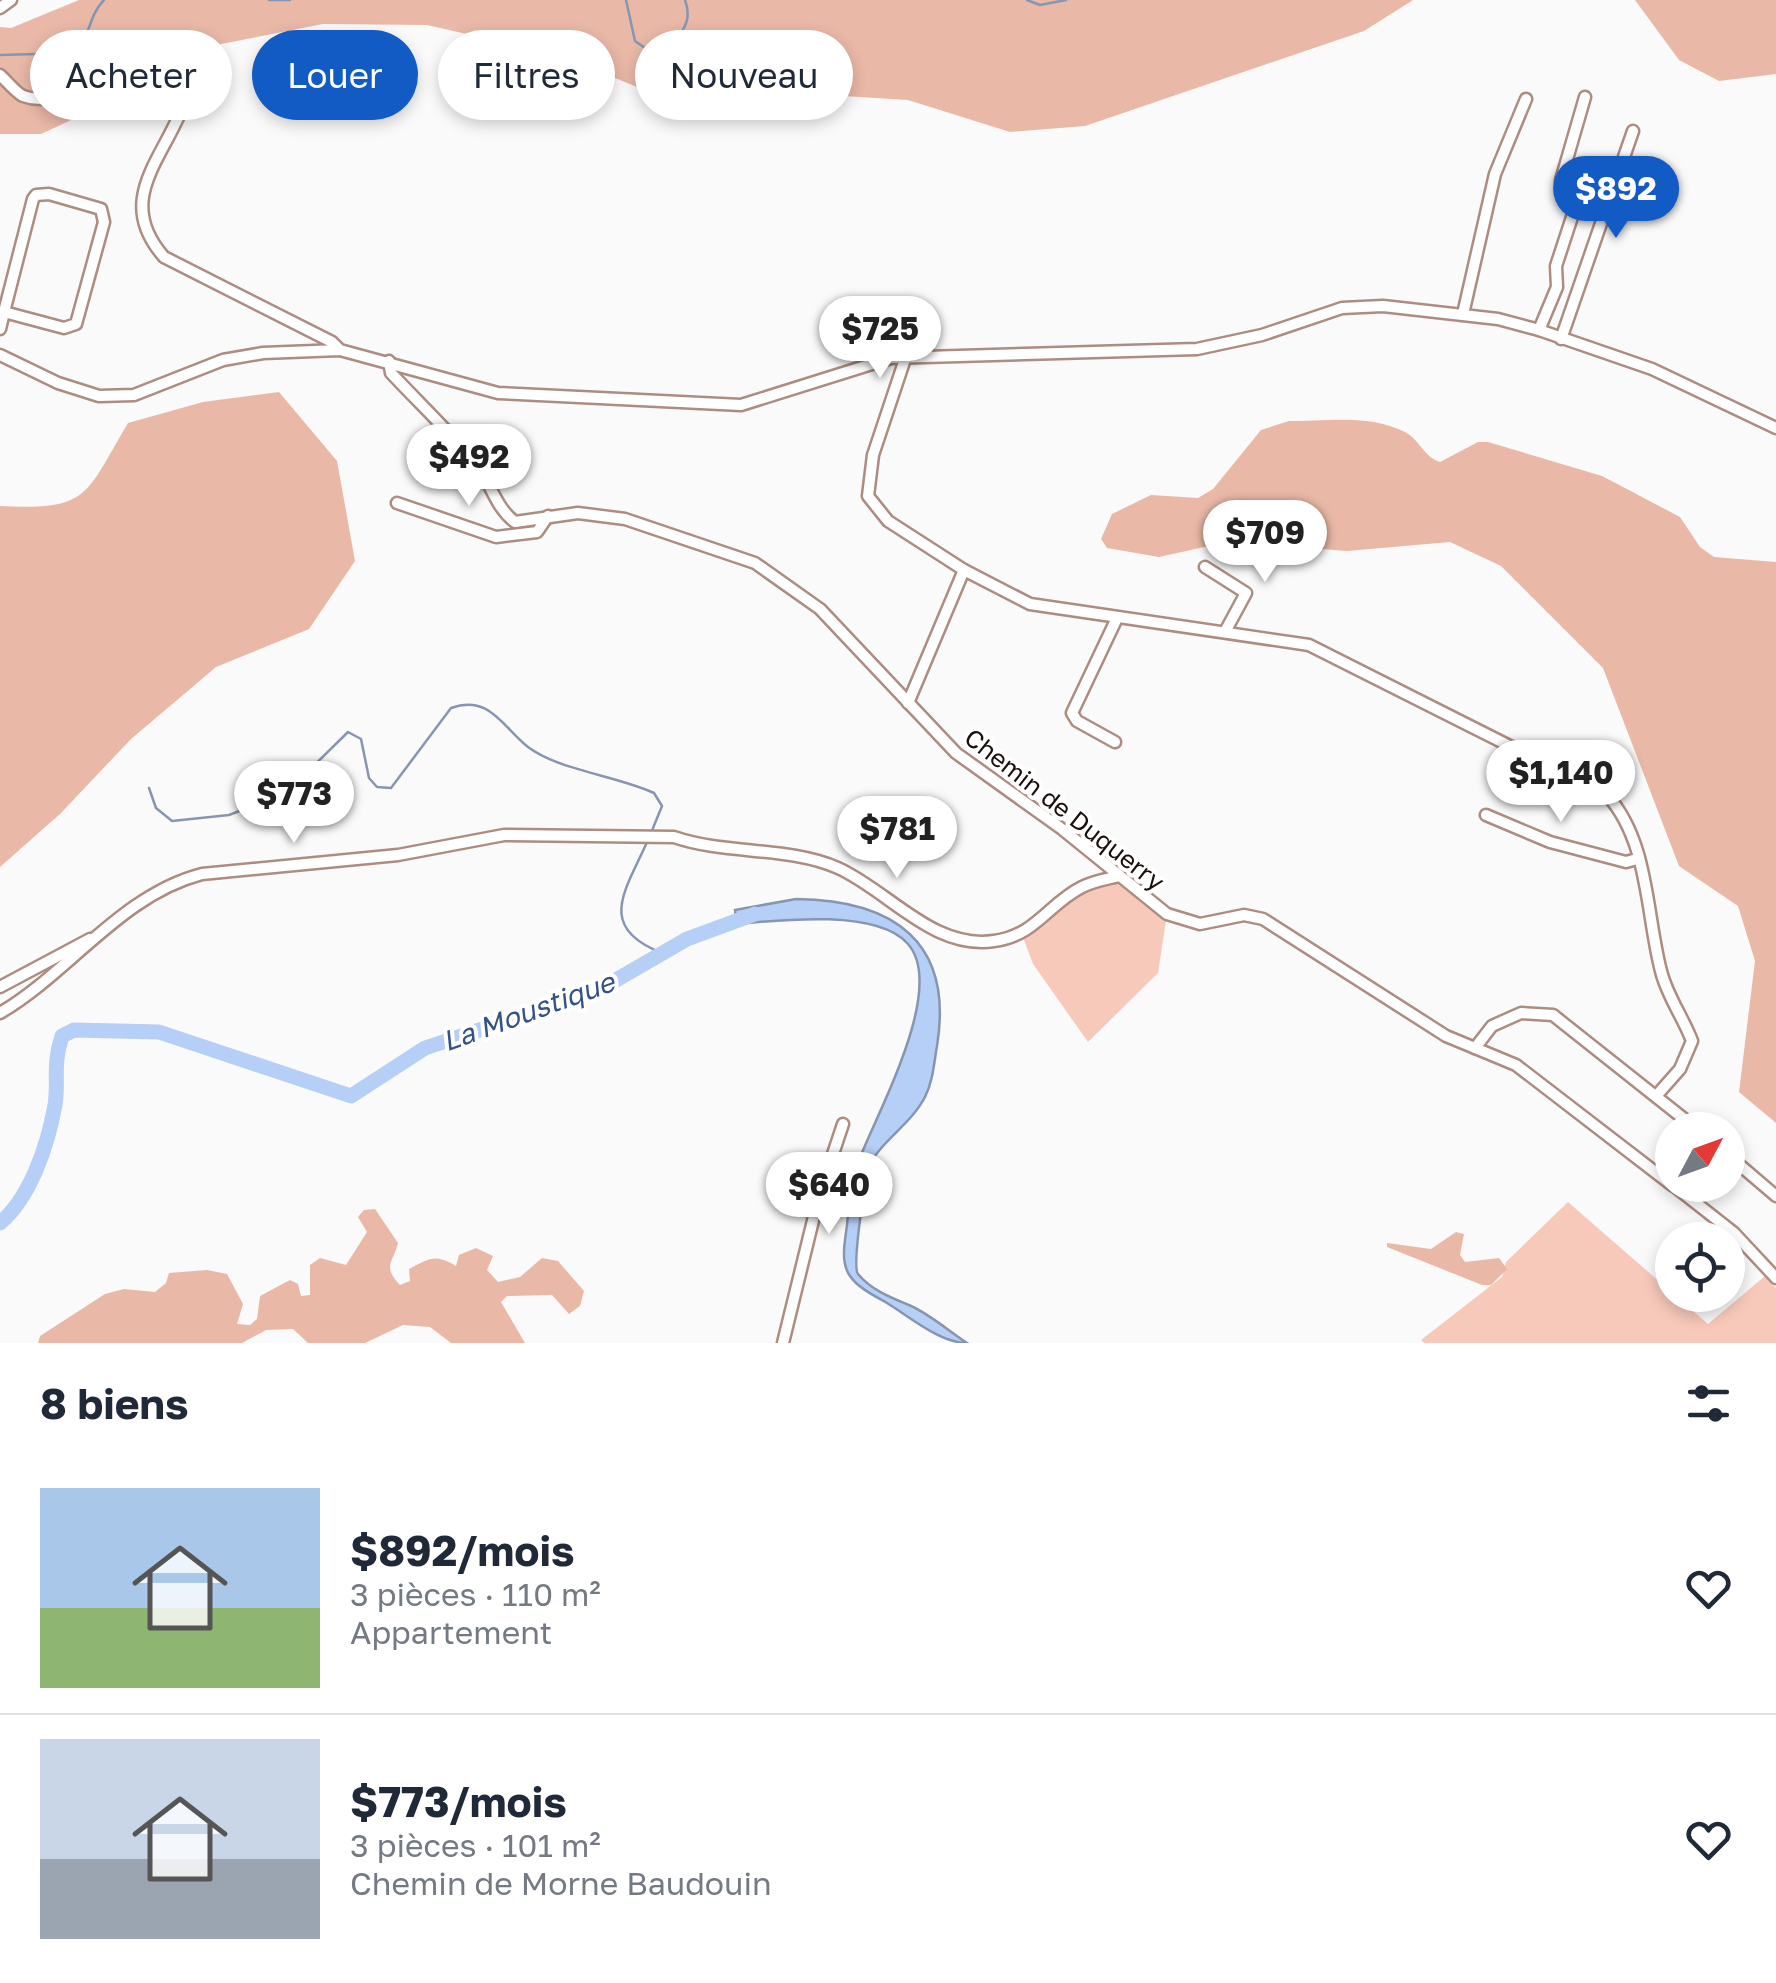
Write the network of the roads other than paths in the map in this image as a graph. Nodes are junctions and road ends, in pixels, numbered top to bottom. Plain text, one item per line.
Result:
1 (11, 0) edge
2 (0, 8) edge
3 (0, 75) edge
4 (1585, 97) dead end
5 (1526, 99) dead end
6 (1633, 131) dead end
7 (4, 312) junction
8 (1464, 314) junction
9 (0, 329) edge
10 (1539, 330) junction
11 (1562, 339) junction
12 (340, 350) junction
13 (0, 355) edge
14 (906, 356) junction
15 (388, 361) junction
16 (1775, 425) edge
17 (396, 503) dead end
18 (548, 516) junction
19 (1205, 567) dead end
20 (964, 570) junction
21 (1117, 618) junction
22 (1226, 630) junction
23 (908, 703) junction
24 (1115, 742) dead end
25 (1486, 815) dead end
26 (1637, 859) junction
27 (1119, 876) junction
28 (96, 938) junction
29 (0, 988) edge
30 (0, 1013) edge
31 (1474, 1048) junction
32 (1657, 1095) junction
33 (1677, 1112) edge
34 (843, 1124) dead end
35 (1745, 1170) edge
36 (1655, 1171) edge
37 (1776, 1196) edge
38 (1695, 1202) edge
39 (1776, 1278) edge
40 (784, 1343) edge

1 - 2 street
3 - 12 street
4 - 10 street
5 - 8 street
6 - 11 street
7 - 7 street
7 - 9 street
8 - 10 street
8 - 14 street
10 - 11 street
11 - 16 street
12 - 13 street
12 - 15 street
14 - 15 street
14 - 20 street
15 - 18 street, Chemin de Duquerry
17 - 18 street
18 - 23 street, Chemin de Duquerry
19 - 22 street
20 - 21 street
20 - 23 street
21 - 22 street
21 - 24 street
22 - 26 street
23 - 27 street, Chemin de Duquerry
25 - 26 street
26 - 32 street
27 - 28 street
27 - 31 street, Chemin de Duquerry
28 - 29 street
28 - 30 street
31 - 32 street
31 - 36 street, Chemin de Duquerry
32 - 33 street
34 - 40 street
35 - 37 street
38 - 39 street, Chemin de Duquerry

